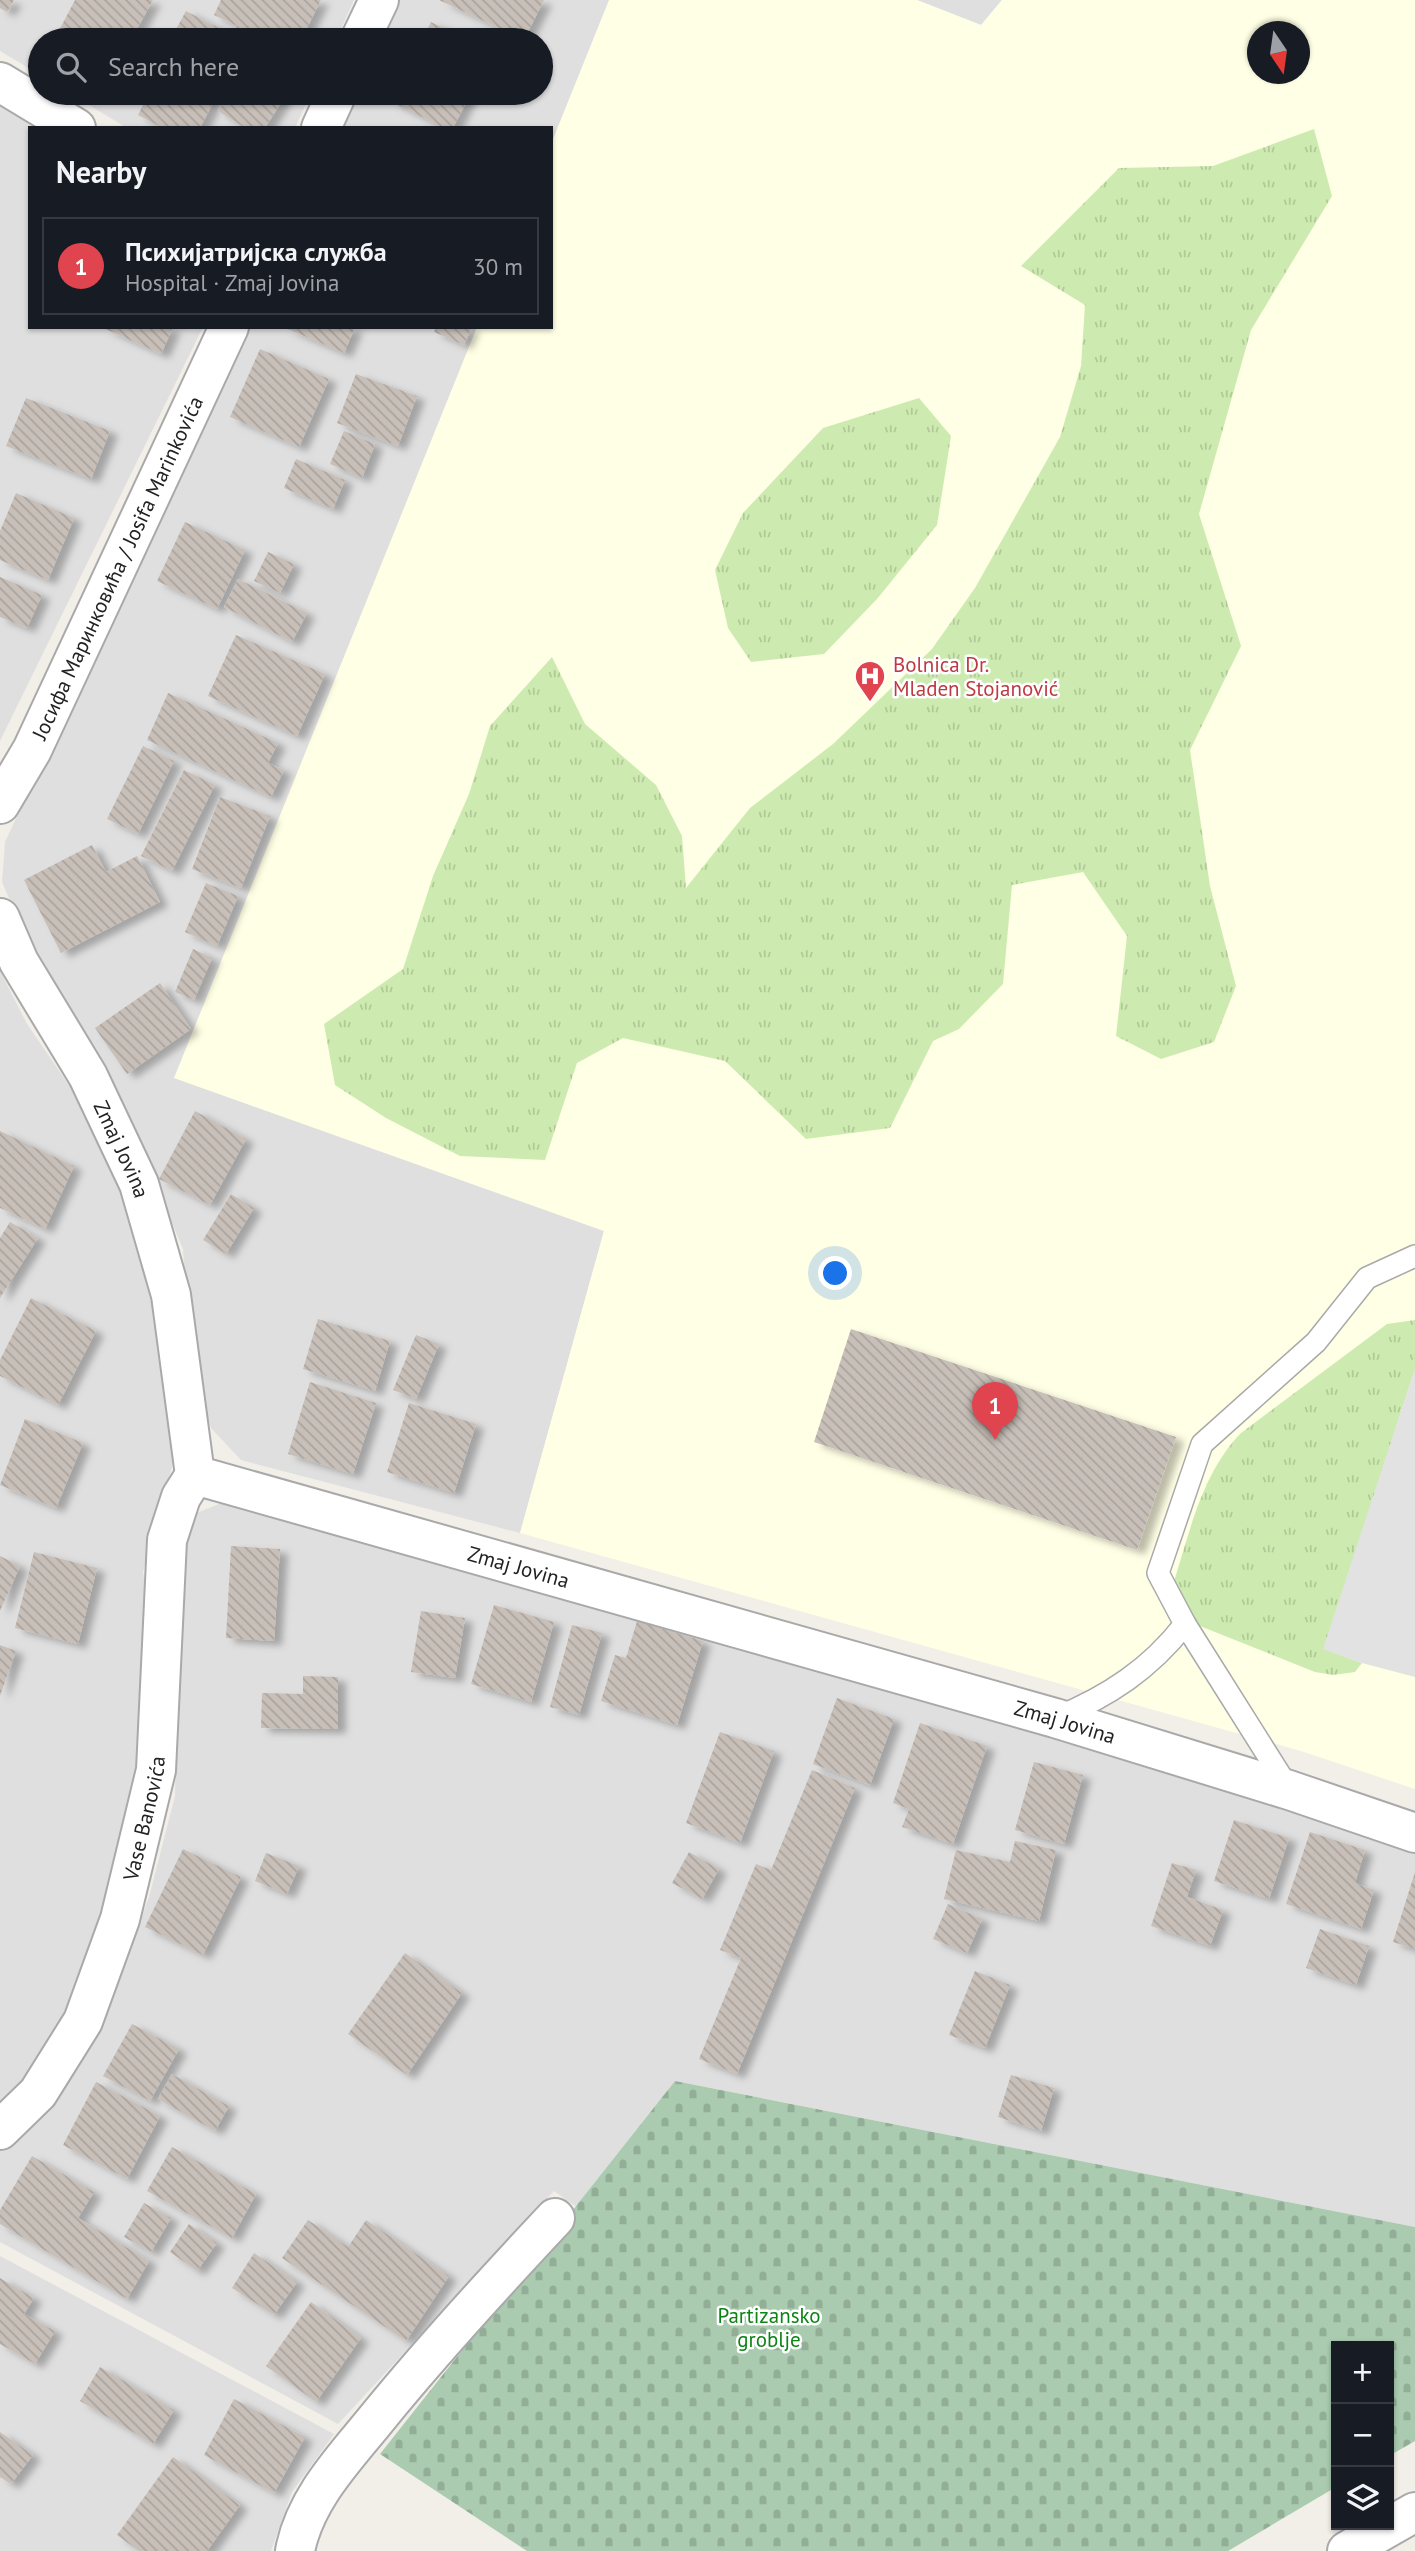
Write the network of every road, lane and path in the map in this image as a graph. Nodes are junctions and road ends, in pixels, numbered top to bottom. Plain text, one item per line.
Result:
1 (379, 0) edge
2 (366, 28) edge
3 (0, 82) edge
4 (28, 99) edge
5 (38, 105) edge
6 (332, 105) edge
7 (73, 126) edge
8 (322, 126) edge
9 (228, 329) edge
10 (0, 804) edge
11 (0, 918) edge
12 (1415, 1256) edge
13 (195, 1475) junction
14 (1185, 1624) junction
15 (1055, 1718) junction
16 (1289, 1790) junction
17 (1415, 1833) edge
18 (0, 2130) edge
19 (555, 2218) dead end
20 (1415, 2512) edge
21 (295, 2551) edge
22 (1347, 2551) edge

1 - 2 street
3 - 4 street
5 - 7 street
6 - 8 street
9 - 10 street, Јосифа Маринковића / Josifa Marinkovića
11 - 13 street, Zmaj Jovina
12 - 14 lane
13 - 15 street, Zmaj Jovina
13 - 18 street, Vase Banovića
14 - 15 lane
14 - 16 lane
15 - 16 street, Zmaj Jovina
16 - 17 street, Zmaj Jovina
19 - 21 street
20 - 22 street

